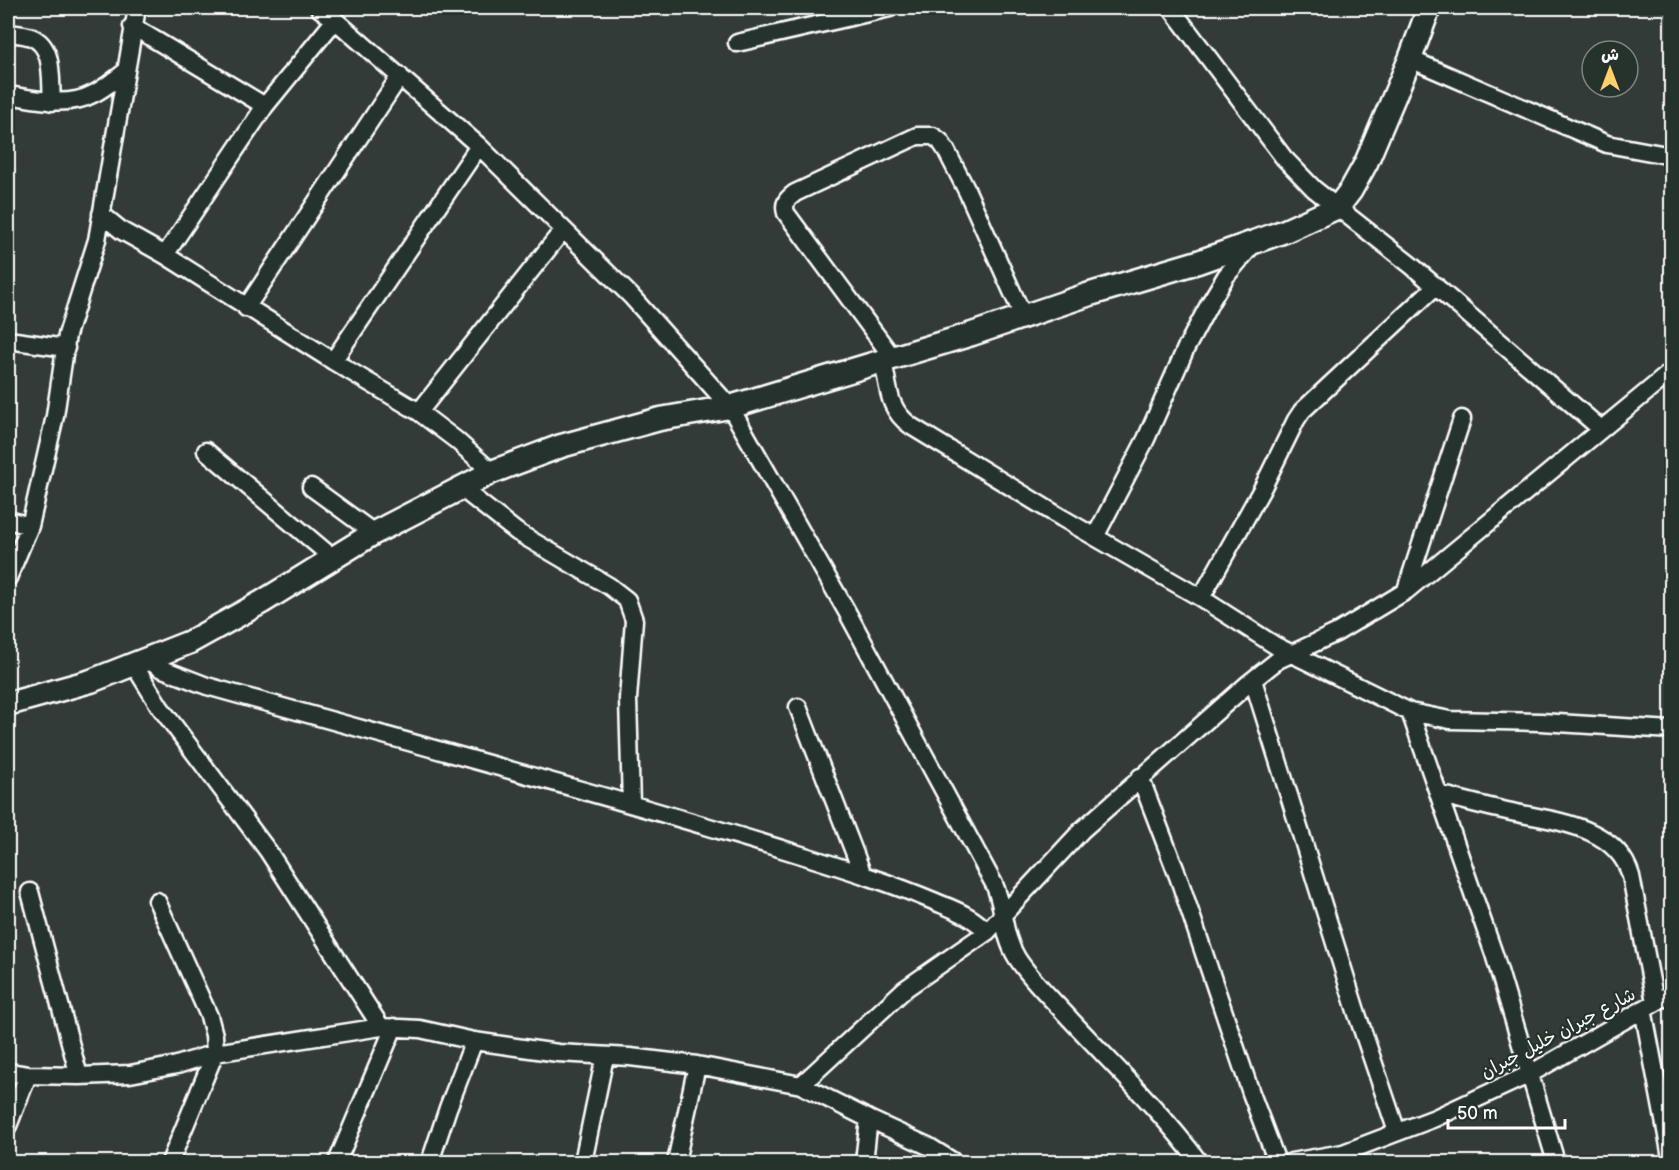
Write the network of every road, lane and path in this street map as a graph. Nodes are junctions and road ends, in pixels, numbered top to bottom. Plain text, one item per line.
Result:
1 (137, 8) edge
2 (319, 8) edge
3 (890, 8) edge
4 (1171, 8) edge
5 (1429, 8) edge
6 (335, 20) junction
7 (132, 26) junction
8 (8, 33) edge
9 (737, 42) dead end
10 (1410, 59) junction
11 (125, 72) junction
12 (400, 76) junction
13 (8, 95) edge
14 (52, 102) junction
15 (265, 106) junction
16 (479, 146) junction
17 (1671, 156) edge
18 (1338, 207) junction
19 (101, 214) junction
20 (563, 230) junction
21 (1256, 241) junction
22 (165, 255) junction
23 (1436, 286) junction
24 (246, 308) junction
25 (1024, 318) junction
26 (8, 340) edge
27 (66, 348) junction
28 (888, 359) junction
29 (333, 361) junction
30 (1671, 371) edge
31 (730, 406) junction
32 (419, 412) junction
33 (1462, 419) dead end
34 (1601, 429) junction
35 (206, 451) dead end
36 (492, 472) junction
37 (311, 487) dead end
38 (462, 488) junction
39 (8, 520) edge
40 (30, 526) junction
41 (374, 533) junction
42 (1095, 537) junction
43 (333, 558) junction
44 (8, 578) edge
45 (1406, 591) junction
46 (1201, 598) junction
47 (1291, 655) junction
48 (141, 663) junction
49 (1253, 680) junction
50 (8, 704) edge
51 (798, 707) dead end
52 (1410, 712) junction
53 (1671, 730) edge
54 (1140, 777) junction
55 (1439, 794) junction
56 (631, 804) junction
57 (863, 876) junction
58 (30, 892) dead end
59 (157, 901) dead end
60 (1002, 917) junction
61 (987, 932) junction
62 (1671, 993) edge
63 (1649, 1006) junction
64 (387, 1027) junction
65 (474, 1041) junction
66 (215, 1053) junction
67 (605, 1056) junction
68 (697, 1065) junction
69 (8, 1072) edge
70 (1530, 1074) junction
71 (28, 1075) junction
72 (80, 1076) junction
73 (801, 1084) junction
74 (869, 1119) junction
75 (8, 1126) edge
76 (1397, 1132) junction
77 (170, 1162) edge
78 (337, 1162) edge
79 (430, 1162) edge
80 (583, 1162) edge
81 (676, 1162) edge
82 (864, 1162) edge
83 (954, 1162) edge
84 (1199, 1162) edge
85 (1277, 1162) edge
86 (1292, 1162) edge
87 (1556, 1162) edge
88 (1671, 1162) edge

1 - 7 street
2 - 6 street
3 - 9 street
4 - 18 street
5 - 10 street
6 - 12 street
6 - 15 street
7 - 11 street
7 - 15 street
8 - 14 street
10 - 17 street
10 - 18 street
11 - 14 street
11 - 19 street
12 - 16 street
12 - 24 street
13 - 14 street
15 - 22 street
16 - 20 street
16 - 29 street
18 - 21 street
18 - 23 street
19 - 22 street
19 - 27 street
20 - 31 street
20 - 32 street
21 - 25 street
21 - 42 street
22 - 24 street
23 - 34 street
23 - 46 street
24 - 29 street
25 - 28 street
25 - 28 street
26 - 27 street
27 - 40 street
28 - 31 street
28 - 42 street
29 - 32 street
30 - 34 street
31 - 36 street
31 - 60 street
32 - 36 street
33 - 45 street
34 - 45 street
35 - 43 street
36 - 38 street
37 - 41 street
38 - 41 street
38 - 56 street
39 - 40 street
40 - 44 street
41 - 43 street
42 - 46 street
43 - 48 street
45 - 47 street
46 - 47 street
47 - 49 street
47 - 52 street
48 - 50 street
48 - 56 street
48 - 64 street
49 - 54 street
49 - 76 street
51 - 57 street
52 - 53 street
52 - 55 street
54 - 60 street
54 - 85 street
55 - 63 street
55 - 70 street
56 - 57 street
57 - 61 street
58 - 72 street
59 - 66 street
60 - 61 street
60 - 84 street
61 - 73 street
62 - 63 street, شارع جبران خليل جبران
63 - 70 street, شارع جبران خليل جبران
63 - 88 street
64 - 65 street
64 - 66 street
64 - 78 street
65 - 67 street
65 - 79 street
66 - 72 street
66 - 77 street
67 - 68 street
67 - 80 street
68 - 73 street
68 - 81 street
69 - 71 street
70 - 76 street, شارع جبران خليل جبران
70 - 87 street
71 - 72 street
71 - 75 street
73 - 74 street
74 - 82 street
74 - 83 street
76 - 86 street, شارع جبران خليل جبران

